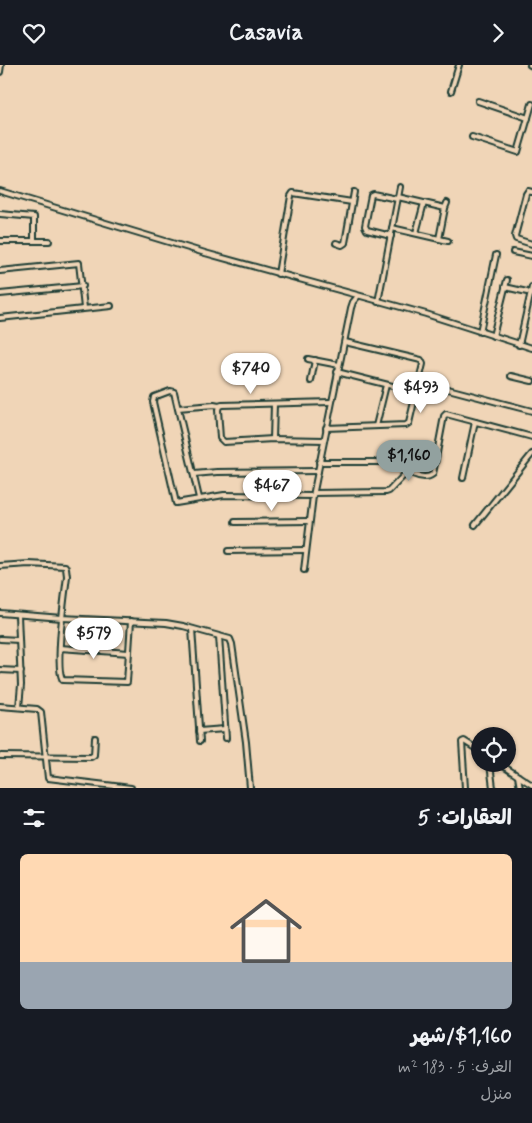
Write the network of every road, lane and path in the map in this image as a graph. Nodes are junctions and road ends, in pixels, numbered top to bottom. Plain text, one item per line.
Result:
1 (1, 65) edge
2 (459, 65) edge
3 (0, 72) edge
4 (451, 91) dead end
5 (478, 101) dead end
6 (532, 104) edge
7 (528, 118) junction
8 (472, 137) dead end
9 (400, 187) dead end
10 (0, 191) edge
11 (354, 192) dead end
12 (532, 192) edge
13 (398, 198) junction
14 (352, 202) junction
15 (424, 203) junction
16 (0, 214) edge
17 (392, 228) junction
18 (416, 233) junction
19 (391, 236) junction
20 (440, 239) junction
21 (0, 241) edge
22 (34, 241) junction
23 (49, 241) dead end
24 (448, 241) dead end
25 (336, 243) dead end
26 (532, 244) edge
27 (513, 252) dead end
28 (496, 255) dead end
29 (532, 256) edge
30 (0, 271) edge
31 (278, 274) junction
32 (507, 280) dead end
33 (83, 286) junction
34 (505, 287) junction
35 (532, 287) edge
36 (527, 292) dead end
37 (0, 295) edge
38 (358, 296) junction
39 (378, 302) junction
40 (111, 306) dead end
41 (84, 308) junction
42 (0, 318) edge
43 (480, 332) junction
44 (493, 336) junction
45 (345, 342) junction
46 (519, 345) junction
47 (532, 348) edge
48 (308, 359) dead end
49 (315, 360) junction
50 (339, 365) junction
51 (338, 372) junction
52 (512, 376) dead end
53 (311, 381) dead end
54 (532, 381) edge
55 (386, 385) junction
56 (448, 389) dead end
57 (416, 392) junction
58 (331, 402) junction
59 (274, 404) junction
60 (219, 406) junction
61 (178, 408) junction
62 (532, 411) edge
63 (475, 422) junction
64 (376, 426) junction
65 (326, 428) junction
66 (532, 437) edge
67 (273, 439) junction
68 (324, 440) junction
69 (532, 454) edge
70 (319, 462) junction
71 (318, 471) junction
72 (408, 471) junction
73 (272, 472) junction
74 (194, 474) junction
75 (463, 478) dead end
76 (313, 494) junction
77 (272, 495) junction
78 (199, 498) junction
79 (310, 521) junction
80 (235, 522) dead end
81 (475, 525) dead end
82 (306, 550) junction
83 (228, 551) dead end
84 (0, 566) edge
85 (304, 571) dead end
86 (0, 613) edge
87 (18, 615) junction
88 (62, 618) junction
89 (131, 621) junction
90 (192, 629) junction
91 (219, 636) junction
92 (0, 639) edge
93 (19, 640) junction
94 (60, 648) junction
95 (129, 653) junction
96 (0, 670) edge
97 (20, 671) junction
98 (0, 706) edge
99 (19, 707) junction
100 (225, 729) junction
101 (199, 731) junction
102 (96, 738) dead end
103 (226, 738) dead end
104 (200, 741) dead end
105 (471, 745) edge
106 (45, 755) junction
107 (0, 756) edge
108 (491, 772) edge
109 (512, 772) edge
110 (518, 776) junction
111 (532, 785) edge
112 (131, 788) edge
113 (250, 788) edge
114 (465, 788) edge
115 (493, 788) edge
116 (520, 788) edge

1 - 3 street
2 - 4 street
5 - 7 street
6 - 7 street
7 - 8 street
9 - 13 street
10 - 31 street
11 - 14 street
12 - 26 street
13 - 15 street
13 - 17 street
13 - 19 street
14 - 25 street
14 - 31 street
15 - 18 street
15 - 20 street
16 - 22 street
17 - 18 street
17 - 19 street
18 - 20 street
19 - 39 street
20 - 24 street
21 - 22 street
22 - 23 street
27 - 29 street
28 - 43 street
30 - 33 street
31 - 38 street
32 - 34 street
33 - 37 street
33 - 41 street
34 - 36 street
34 - 44 street
35 - 46 street
38 - 39 street
38 - 45 street
39 - 43 street
40 - 41 street
41 - 42 street
43 - 44 street
44 - 46 street
45 - 50 street
45 - 57 street
46 - 47 street
48 - 49 street
49 - 50 street
49 - 53 street
50 - 51 street
51 - 55 street
51 - 58 street
52 - 54 street
55 - 57 street
55 - 64 street
56 - 62 street
57 - 64 street
58 - 59 street
58 - 65 street
59 - 60 street
59 - 67 street
60 - 61 street
60 - 67 street
61 - 74 street
61 - 78 street
63 - 66 street
63 - 72 street
63 - 75 street
64 - 65 street
65 - 68 street
67 - 68 street
68 - 70 street
69 - 81 street
70 - 71 street
70 - 72 street
71 - 73 street
71 - 76 street
72 - 76 street
73 - 74 street
73 - 77 street
74 - 78 street
76 - 77 street
76 - 79 street
77 - 78 street
79 - 80 street
79 - 82 street
82 - 83 street
82 - 85 street
84 - 88 street
86 - 87 street
87 - 88 street
87 - 93 street
88 - 89 street
88 - 94 street
89 - 90 street
89 - 95 street
90 - 91 street
90 - 101 street
91 - 100 street
91 - 113 street
92 - 93 street
93 - 97 street
94 - 95 street
94 - 95 street
96 - 97 street
97 - 99 street
98 - 99 street
99 - 106 street
100 - 101 street
100 - 103 street
101 - 104 street
102 - 106 street
105 - 114 street
106 - 107 street
106 - 112 street
108 - 115 street
109 - 110 street
110 - 111 street
110 - 116 street

